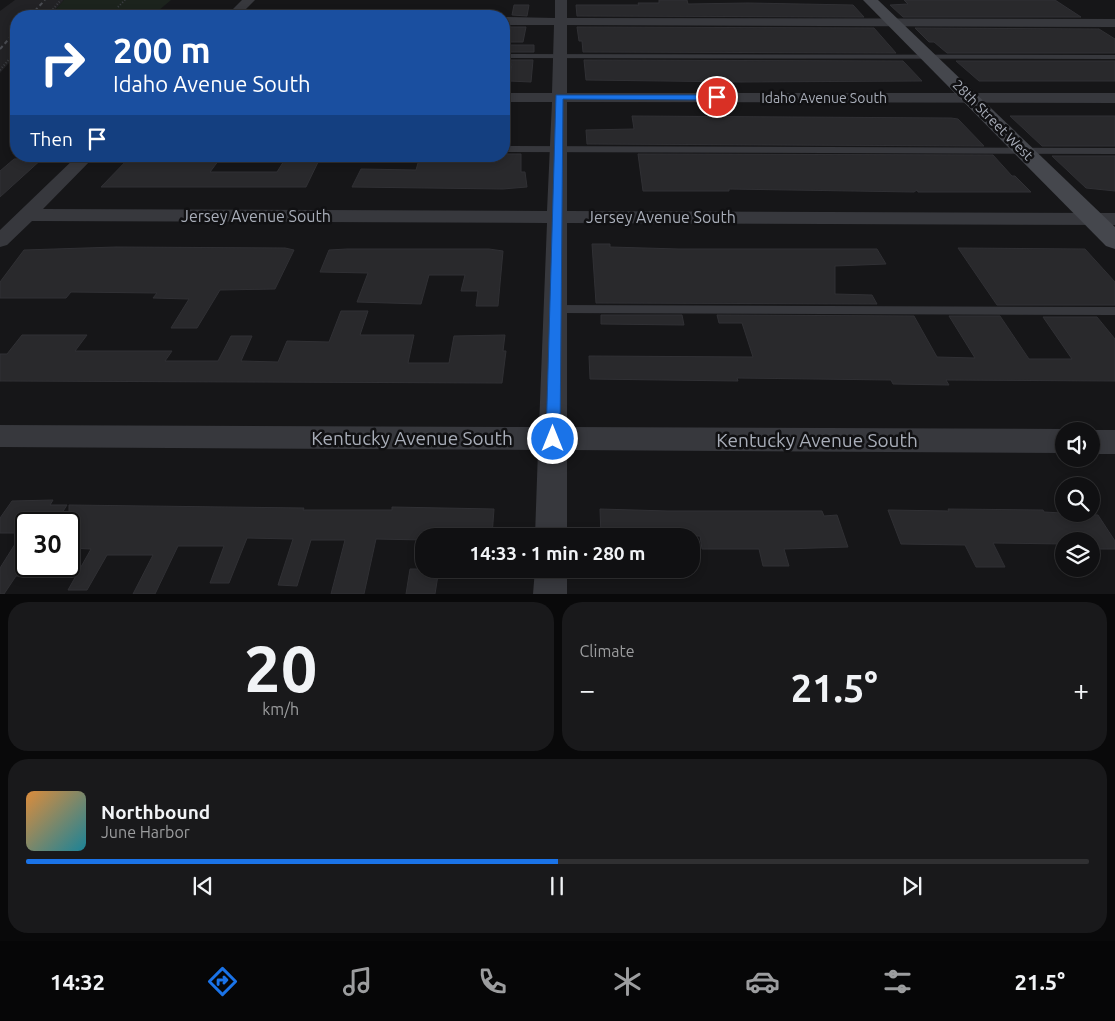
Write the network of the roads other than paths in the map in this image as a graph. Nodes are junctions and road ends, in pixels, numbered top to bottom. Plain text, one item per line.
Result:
1 (249, 0) edge
2 (561, 0) edge
3 (870, 0) edge
4 (238, 10) edge
5 (510, 21) edge
6 (560, 22) junction
7 (892, 22) junction
8 (1115, 23) edge
9 (510, 56) edge
10 (559, 56) junction
11 (928, 57) junction
12 (1115, 57) edge
13 (510, 97) edge
14 (559, 97) junction
15 (971, 98) junction
16 (1115, 98) edge
17 (510, 149) edge
18 (558, 149) junction
19 (1024, 151) junction
20 (1115, 151) edge
21 (81, 162) edge
22 (27, 215) junction
23 (557, 217) junction
24 (1093, 219) junction
25 (1115, 219) edge
26 (0, 241) edge
27 (1115, 241) edge
28 (555, 309) junction
29 (1115, 311) edge
30 (0, 436) edge
31 (553, 439) junction
32 (1055, 442) edge
33 (1100, 442) edge
34 (1115, 442) edge
35 (551, 528) edge
36 (550, 578) edge
37 (550, 594) edge

1 - 4 street
2 - 6 street
3 - 7 street, 28th Street West
5 - 6 street
6 - 7 street
6 - 10 street
7 - 8 street
7 - 11 street, 28th Street West
9 - 10 lane
10 - 11 lane
10 - 14 street
11 - 12 lane
11 - 15 street, 28th Street West
13 - 14 street, Idaho Avenue South
14 - 15 street, Idaho Avenue South
14 - 18 street
15 - 16 street, Idaho Avenue South
15 - 19 street, 28th Street West
17 - 18 lane
18 - 19 lane
18 - 23 street
19 - 20 lane
19 - 24 street, 28th Street West
21 - 22 street
22 - 23 street, Jersey Avenue South
22 - 26 street
23 - 24 street, Jersey Avenue South
23 - 28 street
24 - 25 street, Jersey Avenue South
24 - 27 street, 28th Street West
28 - 29 lane
28 - 31 street
30 - 31 street, Kentucky Avenue South
31 - 32 street, Kentucky Avenue South
31 - 35 street
33 - 34 street
36 - 37 street

